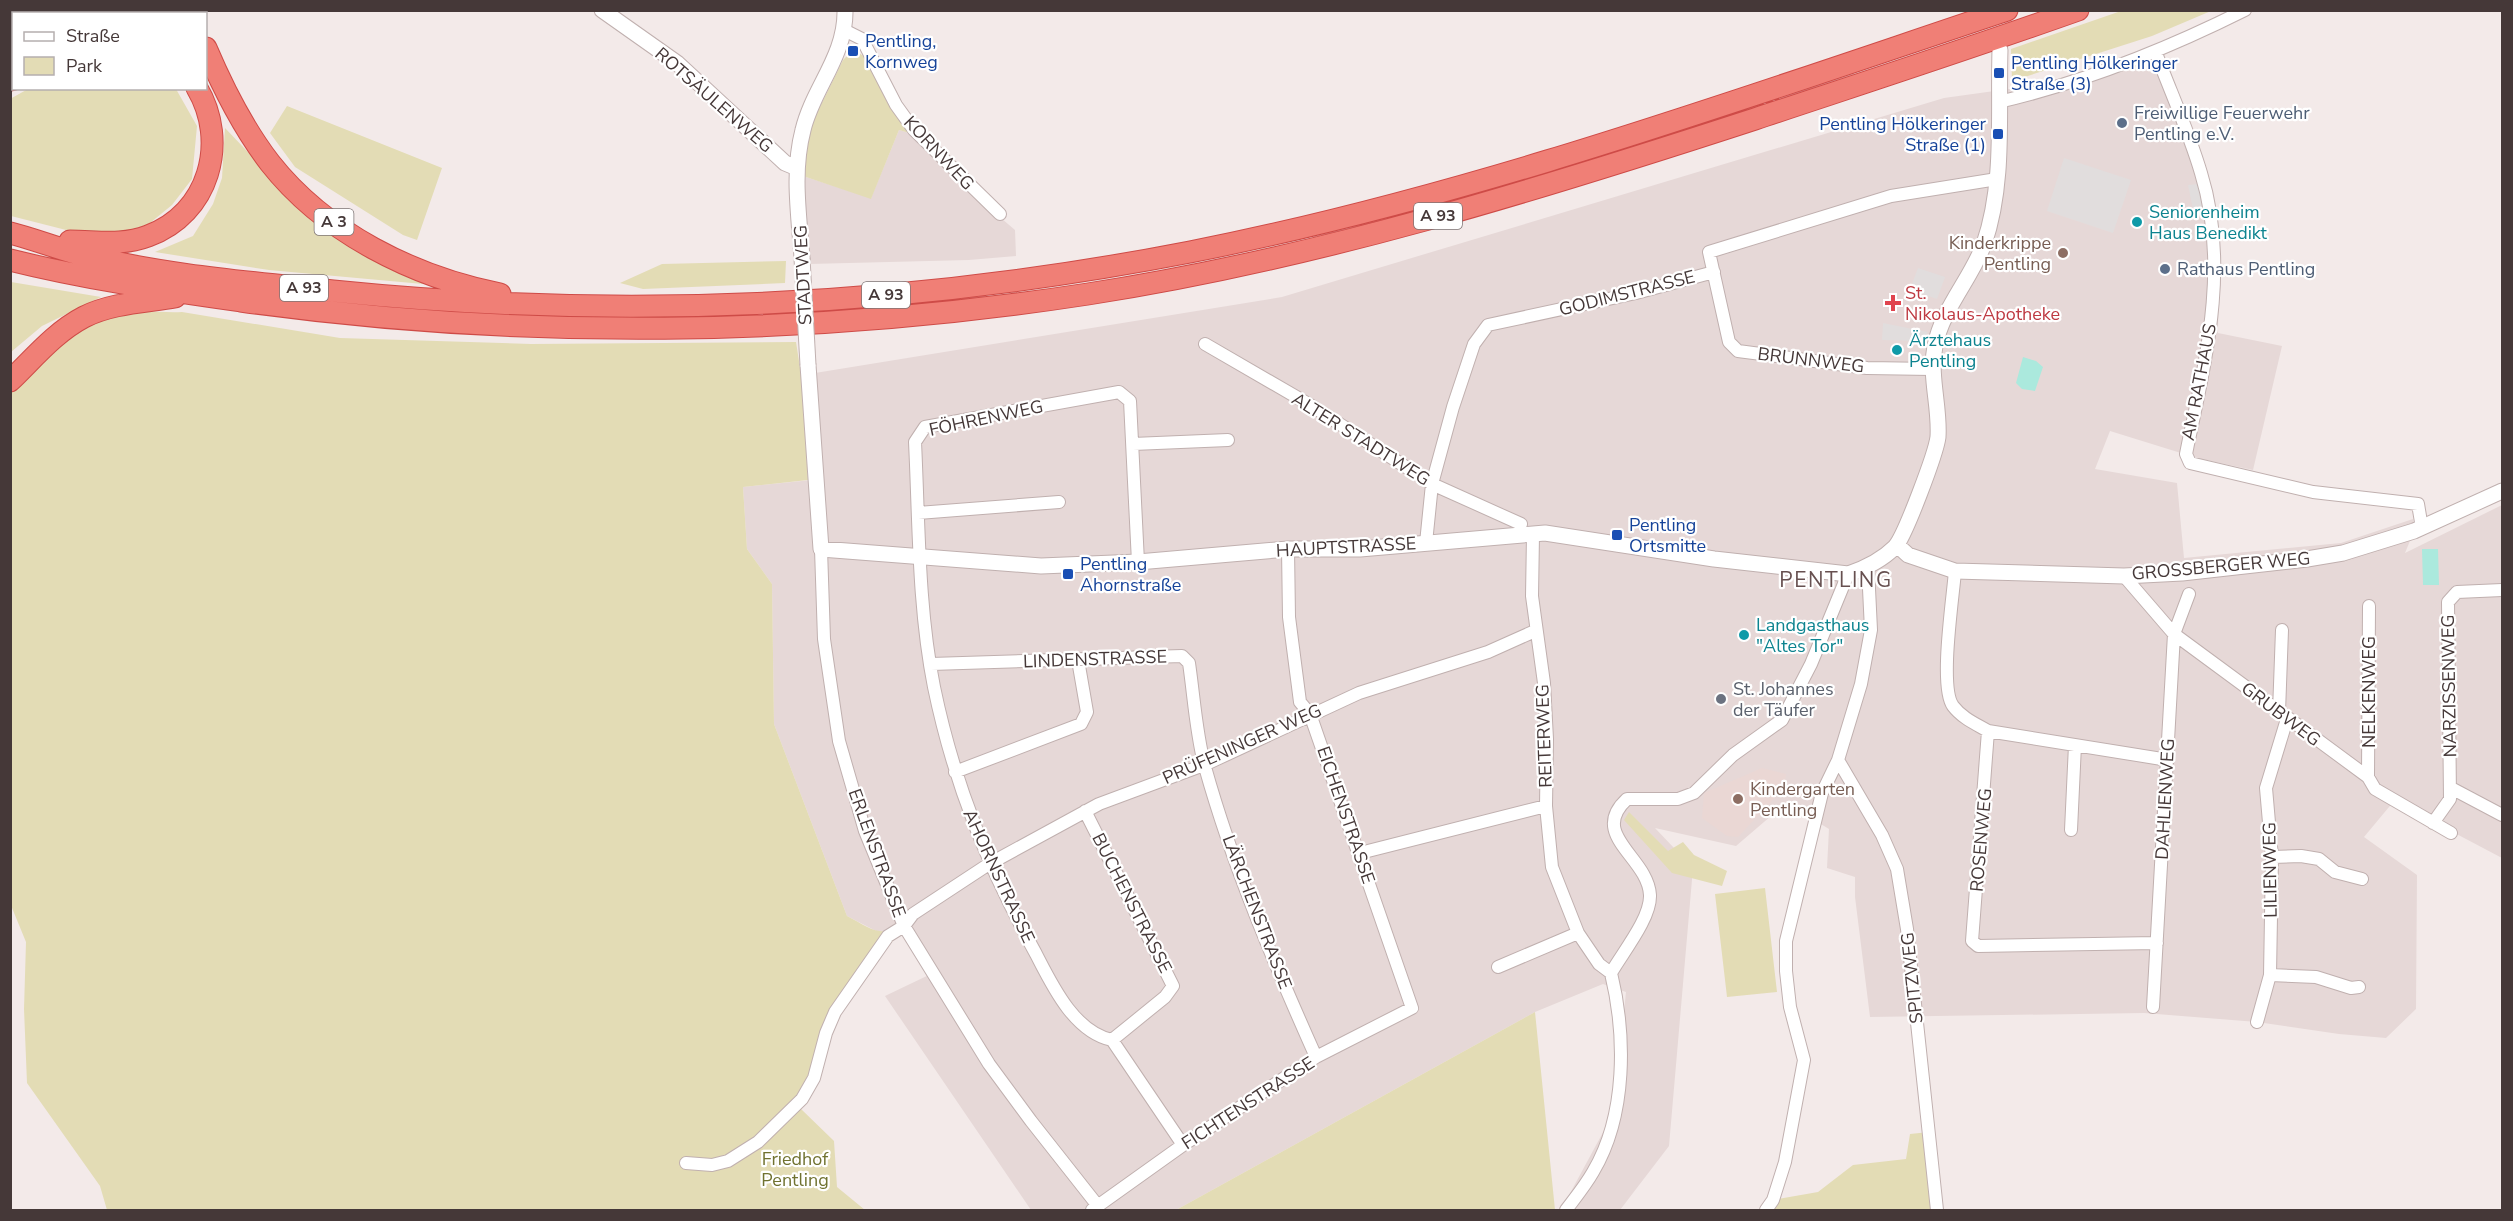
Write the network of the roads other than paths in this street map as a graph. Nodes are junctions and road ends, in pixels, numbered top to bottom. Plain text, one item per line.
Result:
1 (602, 10) edge
2 (845, 10) edge
3 (2007, 10) edge
4 (2078, 10) edge
5 (2245, 10) edge
6 (844, 30) junction
7 (207, 50) edge
8 (2000, 50) dead end
9 (2156, 53) junction
10 (198, 90) edge
11 (1998, 102) junction
12 (796, 168) junction
13 (1997, 179) junction
14 (1000, 214) dead end
15 (10, 233) edge
16 (46, 242) junction
17 (10, 260) edge
18 (1714, 272) junction
19 (192, 294) junction
20 (565, 307) junction
21 (1205, 344) dead end
22 (1932, 369) junction
23 (10, 381) edge
24 (1228, 440) dead end
25 (1133, 444) junction
26 (1432, 484) junction
27 (2502, 491) edge
28 (1059, 502) dead end
29 (918, 513) junction
30 (1521, 524) dead end
31 (2422, 528) junction
32 (1533, 535) junction
33 (1426, 543) junction
34 (1897, 545) junction
35 (821, 549) junction
36 (1288, 549) junction
37 (919, 556) junction
38 (1138, 562) junction
39 (1868, 568) junction
40 (1955, 571) junction
41 (1848, 574) junction
42 (2124, 576) junction
43 (2502, 590) edge
44 (2189, 594) dead end
45 (2369, 606) dead end
46 (2282, 630) dead end
47 (1535, 631) junction
48 (2174, 634) junction
49 (1078, 660) junction
50 (931, 664) junction
51 (1310, 714) junction
52 (2283, 716) junction
53 (1988, 731) junction
54 (2075, 745) junction
55 (1838, 760) junction
56 (2168, 760) junction
57 (1204, 765) junction
58 (955, 772) junction
59 (2368, 777) junction
60 (2451, 788) junction
61 (1546, 806) junction
62 (1085, 811) junction
63 (2502, 815) edge
64 (2433, 823) junction
65 (2071, 830) dead end
66 (2451, 833) dead end
67 (1360, 853) junction
68 (2272, 857) junction
69 (989, 864) junction
70 (2362, 879) dead end
71 (904, 926) junction
72 (1578, 933) junction
73 (2157, 943) junction
74 (1498, 967) dead end
75 (1611, 972) junction
76 (2270, 975) junction
77 (2359, 987) dead end
78 (2153, 1007) dead end
79 (1412, 1008) joint
80 (2257, 1022) dead end
81 (1112, 1040) junction
82 (1316, 1057) junction
83 (1184, 1144) junction
84 (686, 1163) dead end
85 (1095, 1208) edge
86 (1566, 1210) edge
87 (1766, 1210) edge
88 (1937, 1210) edge

1 - 12 street, ROTSÄULENWEG
2 - 6 street, STADTWEG
3 - 20 highway, A 93
4 - 19 highway, A 93
5 - 9 street
6 - 12 street, STADTWEG
6 - 14 street, KORNWEG
7 - 20 highway, A 3
8 - 11 street
9 - 11 street
9 - 31 street, AM RATHAUS
10 - 16 highway, A 93
11 - 13 street
12 - 35 street, STADTWEG, bridge
13 - 18 street, GODIMSTRASSE
13 - 22 street
15 - 16 highway, A 93
16 - 20 highway, A 93
17 - 19 highway, A 93
18 - 22 street, BRUNNWEG
18 - 26 street, GODIMSTRASSE
19 - 23 highway, A 93
21 - 26 street, ALTER STADTWEG
22 - 34 street
24 - 25 street
25 - 29 street, FÖHRENWEG
25 - 38 street, FÖHRENWEG
26 - 30 street, ALTER STADTWEG
26 - 33 street, GODIMSTRASSE
27 - 31 street, GROSSBERGER WEG
28 - 29 street
29 - 37 street, FÖHRENWEG
31 - 42 street, GROSSBERGER WEG
32 - 33 street, HAUPTSTRASSE
32 - 41 street, HAUPTSTRASSE
32 - 47 street, REITERWEG
33 - 36 street, HAUPTSTRASSE
34 - 39 street
34 - 40 street, GROSSBERGER WEG
35 - 37 street, HAUPTSTRASSE
35 - 71 street, ERLENSTRASSE
36 - 38 street, HAUPTSTRASSE
36 - 51 street, EICHENSTRASSE
37 - 38 street, HAUPTSTRASSE
37 - 50 street, AHORNSTRASSE
39 - 41 street, HAUPTSTRASSE
39 - 55 street
40 - 42 street, GROSSBERGER WEG
40 - 53 street
41 - 75 street
42 - 48 street, GRUBWEG
43 - 60 street, NARZISSENWEG
44 - 48 street, DAHLIENWEG
45 - 59 street, NELKENWEG
46 - 52 street, LILIENWEG
47 - 51 street, PRÜFENINGER WEG
47 - 61 street, REITERWEG
48 - 52 street, GRUBWEG
48 - 56 street, DAHLIENWEG
49 - 50 street, LINDENSTRASSE
49 - 57 street, LINDENSTRASSE
49 - 58 street
50 - 58 street, AHORNSTRASSE
51 - 57 street, PRÜFENINGER WEG
51 - 67 street, EICHENSTRASSE
52 - 59 street, GRUBWEG
52 - 68 street, LILIENWEG
53 - 54 street
53 - 73 street, ROSENWEG
54 - 56 street
54 - 65 street
55 - 87 street
55 - 88 street, SPITZWEG
56 - 73 street, DAHLIENWEG
57 - 62 street, PRÜFENINGER WEG
57 - 82 street, LÄRCHENSTRASSE
58 - 69 street, AHORNSTRASSE
59 - 64 street, GRUBWEG
60 - 63 street
60 - 64 street, NARZISSENWEG
61 - 67 street
61 - 72 street, REITERWEG
62 - 69 street, PRÜFENINGER WEG
62 - 81 street, BUCHENSTRASSE
64 - 66 street, GRUBWEG
67 - 79 street, EICHENSTRASSE
68 - 70 street
68 - 76 street, LILIENWEG
69 - 71 street, PRÜFENINGER WEG
69 - 81 street, AHORNSTRASSE
71 - 84 street, PRÜFENINGER WEG
71 - 85 street, ERLENSTRASSE
72 - 74 street
72 - 75 street, REITERWEG
73 - 78 street, DAHLIENWEG
75 - 86 street
76 - 77 street
76 - 80 street, LILIENWEG
79 - 82 street, FICHTENSTRASSE
81 - 83 street, AHORNSTRASSE
82 - 83 street, FICHTENSTRASSE
83 - 85 street, FICHTENSTRASSE

